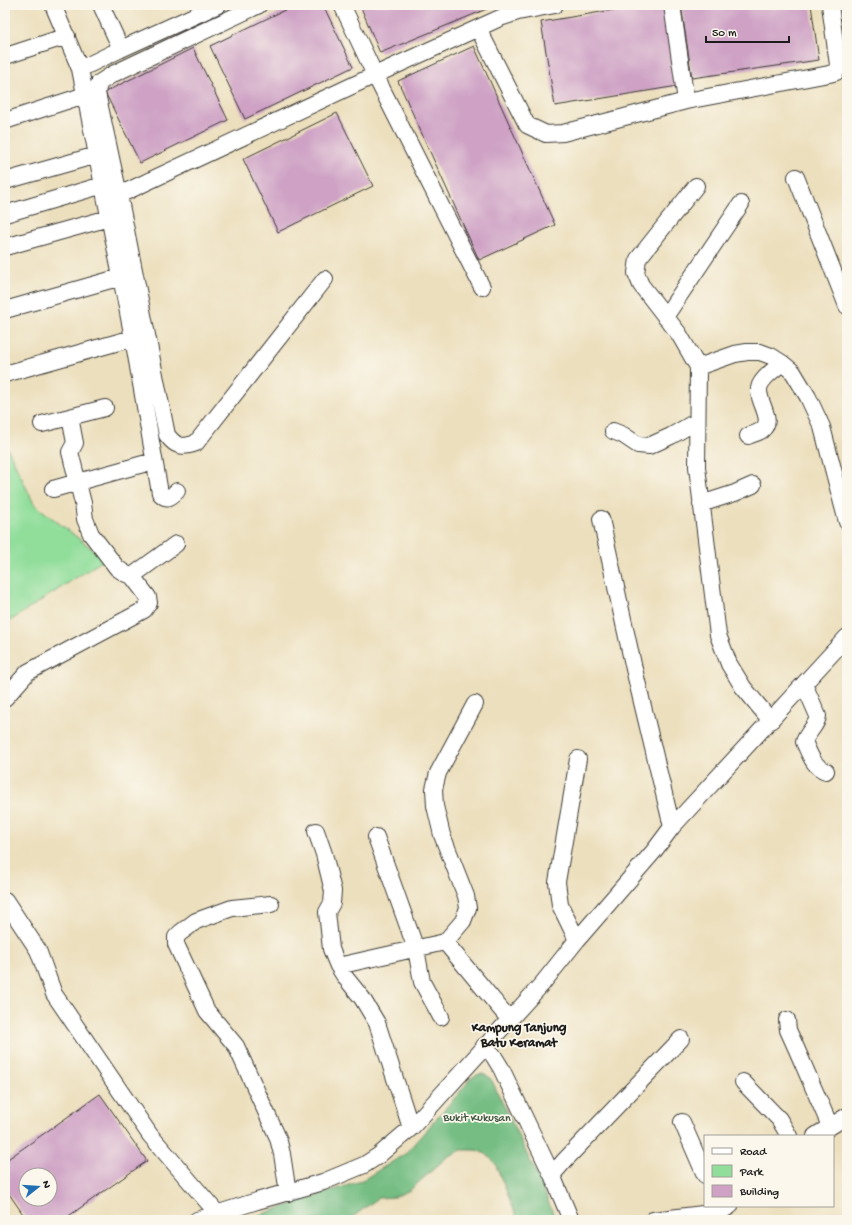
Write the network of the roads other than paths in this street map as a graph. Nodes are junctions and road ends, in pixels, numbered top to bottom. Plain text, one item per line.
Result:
1 (53, 5) edge
2 (102, 5) edge
3 (218, 5) edge
4 (259, 5) edge
5 (342, 5) edge
6 (554, 5) edge
7 (672, 5) edge
8 (830, 5) edge
9 (518, 8) edge
10 (478, 28) junction
11 (67, 36) junction
12 (120, 49) junction
13 (9, 55) dead end
14 (80, 69) junction
15 (375, 75) junction
16 (85, 95) junction
17 (686, 101) junction
18 (5, 121) edge
19 (97, 155) junction
20 (796, 178) dead end
21 (5, 181) edge
22 (103, 186) junction
23 (696, 186) dead end
24 (119, 195) junction
25 (741, 204) dead end
26 (5, 214) edge
27 (109, 218) junction
28 (5, 247) edge
29 (121, 277) junction
30 (325, 279) dead end
31 (482, 288) dead end
32 (847, 306) edge
33 (5, 310) edge
34 (666, 317) junction
35 (133, 338) junction
36 (782, 363) junction
37 (698, 367) junction
38 (5, 374) edge
39 (105, 408) dead end
40 (70, 417) junction
41 (697, 420) junction
42 (42, 424) dead end
43 (613, 431) dead end
44 (748, 436) dead end
45 (154, 461) junction
46 (77, 481) junction
47 (753, 485) dead end
48 (53, 489) dead end
49 (177, 491) dead end
50 (701, 504) junction
51 (601, 519) dead end
52 (847, 522) edge
53 (176, 544) dead end
54 (132, 576) junction
55 (847, 637) edge
56 (804, 684) junction
57 (5, 698) edge
58 (475, 704) dead end
59 (771, 721) junction
60 (578, 759) dead end
61 (826, 770) dead end
62 (672, 827) junction
63 (316, 831) dead end
64 (376, 837) dead end
65 (5, 900) edge
66 (271, 904) dead end
67 (577, 940) junction
68 (446, 942) junction
69 (416, 949) junction
70 (338, 966) junction
71 (441, 1017) dead end
72 (509, 1019) junction
73 (787, 1020) dead end
74 (681, 1039) dead end
75 (484, 1046) junction
76 (743, 1082) dead end
77 (847, 1116) edge
78 (682, 1122) dead end
79 (830, 1126) junction
80 (411, 1128) junction
81 (788, 1135) edge
82 (816, 1135) edge
83 (704, 1174) edge
84 (552, 1175) junction
85 (288, 1193) junction
86 (723, 1208) edge
87 (217, 1213) junction
88 (197, 1220) edge
89 (571, 1220) edge
90 (654, 1220) edge

1 - 11 street
2 - 12 street
3 - 12 street
4 - 24 street
5 - 15 street
6 - 9 street
7 - 17 street
8 - 17 street
9 - 10 street
10 - 15 street
10 - 17 street
11 - 13 street
11 - 14 street
12 - 14 street
14 - 16 street
15 - 24 street
15 - 31 street
16 - 18 street
16 - 19 street
19 - 21 street
19 - 22 street
20 - 32 street
22 - 26 street
22 - 27 street
23 - 34 street
24 - 30 street
25 - 34 street
27 - 28 street
27 - 29 street
29 - 33 street
29 - 35 street
34 - 37 street
35 - 38 street
35 - 45 street
36 - 37 street
36 - 44 street
36 - 52 street
37 - 41 street
39 - 40 street
40 - 42 street
40 - 46 street
41 - 43 street
41 - 50 street
45 - 46 street
45 - 49 street
46 - 48 street
46 - 54 street
47 - 50 street
50 - 59 street
51 - 62 street
53 - 54 street
54 - 57 street
55 - 56 street
56 - 59 street
56 - 61 street
58 - 68 street
59 - 62 street
60 - 67 street
62 - 67 street
63 - 70 street
64 - 69 street
65 - 87 street
66 - 85 street
67 - 72 street
68 - 69 street
68 - 72 street
69 - 70 street
69 - 71 street
70 - 80 street
72 - 75 street
73 - 79 street
74 - 84 street
75 - 80 street
75 - 84 street
76 - 81 street
77 - 79 street
78 - 83 street
79 - 82 street
80 - 85 street
84 - 89 street
85 - 87 street
86 - 90 street
87 - 88 street

